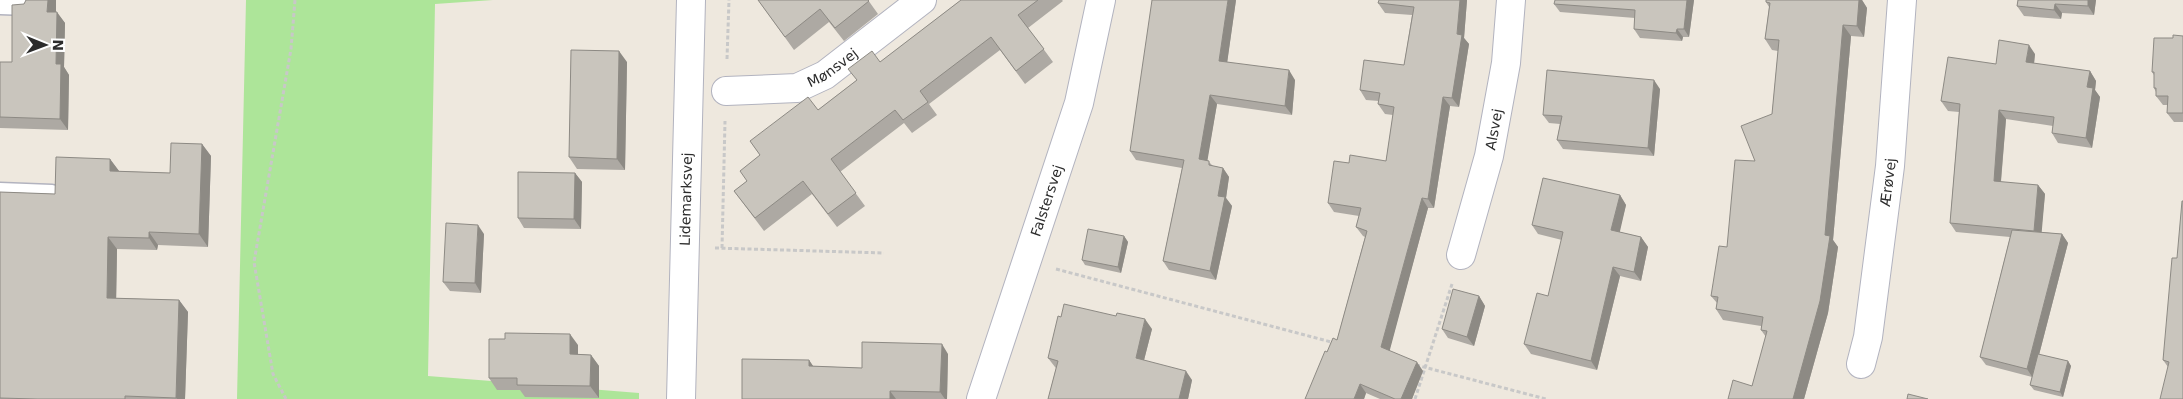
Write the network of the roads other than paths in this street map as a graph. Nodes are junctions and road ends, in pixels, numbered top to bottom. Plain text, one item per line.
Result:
1 (690, 0) edge
2 (922, 0) edge
3 (1101, 0) edge
4 (1511, 0) edge
5 (1902, 0) edge
6 (0, 6) edge
7 (27, 7) edge
8 (726, 91) dead end
9 (0, 191) edge
10 (52, 193) edge
11 (1461, 255) road end
12 (1861, 364) dead end
13 (681, 399) edge
14 (981, 399) edge

1 - 13 street, Lidemarksvej
2 - 8 street, Mønsvej
3 - 14 street, Falstersvej
4 - 11 street, Alsvej
5 - 12 street, Ærøvej
6 - 7 lane
9 - 10 lane

